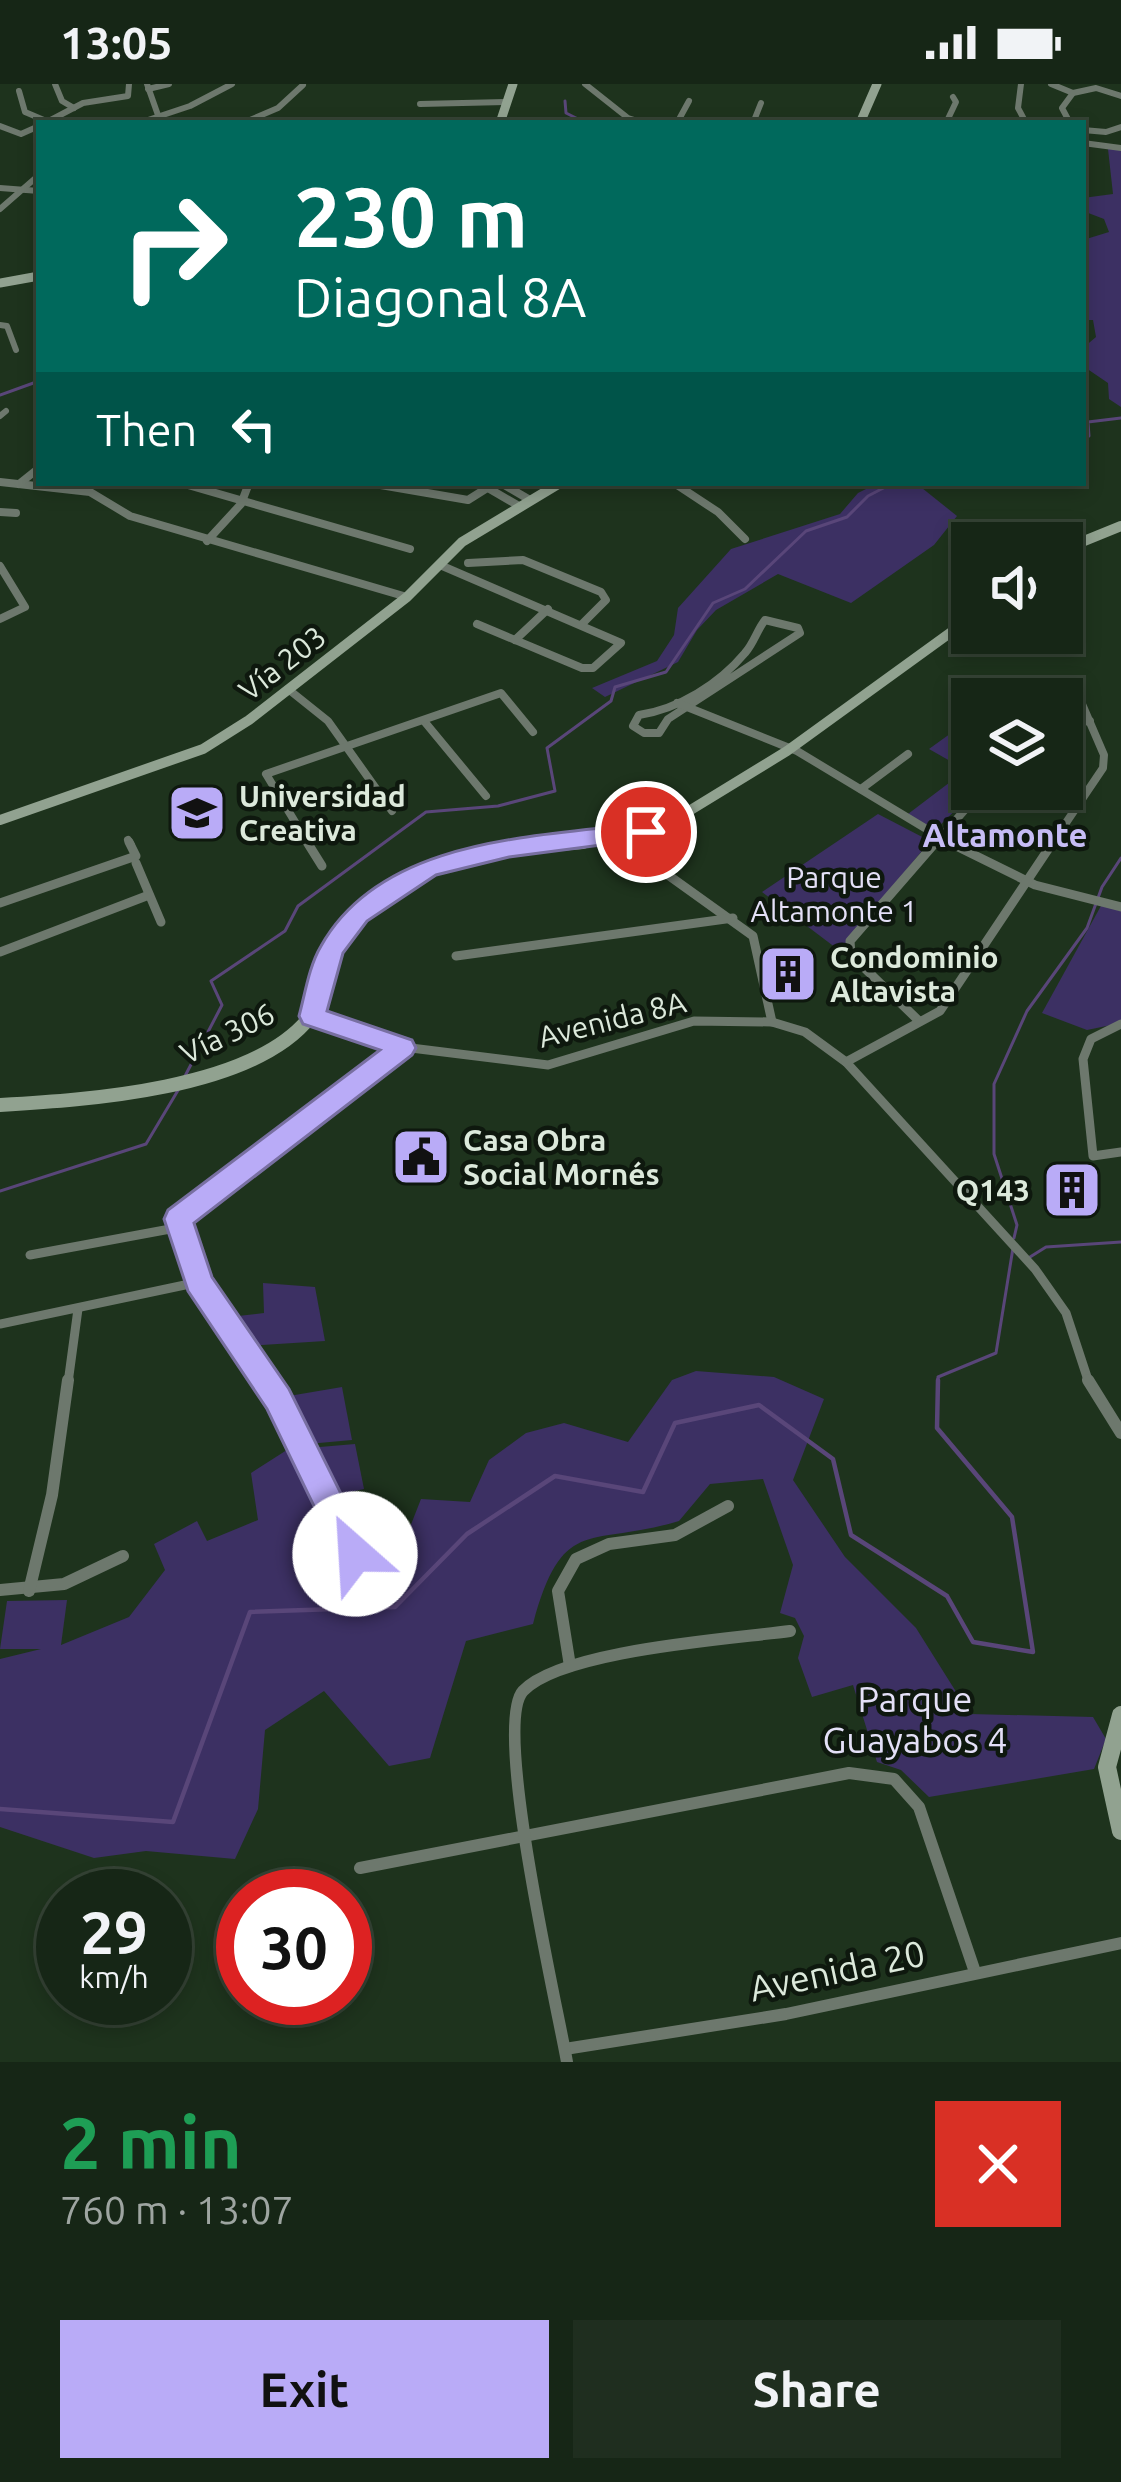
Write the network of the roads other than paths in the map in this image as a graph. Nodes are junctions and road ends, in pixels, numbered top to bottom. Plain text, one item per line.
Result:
1 (55, 84) edge
2 (128, 84) edge
3 (169, 84) edge
4 (232, 84) edge
5 (513, 84) edge
6 (585, 84) edge
7 (877, 84) edge
8 (1021, 84) edge
9 (1052, 84) edge
10 (303, 85) edge
11 (92, 87) edge
12 (148, 87) edge
13 (19, 91) dead end
14 (1073, 93) junction
15 (1121, 95) edge
16 (953, 97) dead end
17 (99, 100) junction
18 (147, 101) junction
19 (505, 101) junction
20 (689, 101) dead end
21 (761, 103) dead end
22 (420, 104) dead end
23 (74, 108) junction
24 (172, 113) junction
25 (41, 120) edge
26 (52, 120) edge
27 (155, 120) edge
28 (250, 120) edge
29 (501, 120) edge
30 (634, 120) edge
31 (679, 120) edge
32 (754, 120) edge
33 (861, 120) edge
34 (947, 120) edge
35 (1024, 120) edge
36 (1068, 120) edge
37 (0, 126) edge
38 (36, 128) edge
39 (1118, 130) edge
40 (1097, 133) junction
41 (1086, 135) edge
42 (1086, 137) edge
43 (1094, 144) junction
44 (1121, 148) edge
45 (36, 178) edge
46 (0, 188) edge
47 (22, 188) junction
48 (36, 190) edge
49 (0, 209) edge
50 (36, 277) edge
51 (0, 284) edge
52 (0, 326) edge
53 (16, 350) dead end
54 (36, 470) edge
55 (0, 482) edge
56 (19, 484) junction
57 (36, 486) edge
58 (36, 486) edge
59 (189, 486) edge
60 (248, 486) edge
61 (400, 486) edge
62 (492, 486) edge
63 (498, 486) edge
64 (555, 486) edge
65 (679, 486) edge
66 (525, 503) junction
67 (241, 505) junction
68 (0, 512) edge
69 (16, 513) dead end
70 (1121, 526) edge
71 (745, 539) dead end
72 (208, 541) junction
73 (1083, 541) edge
74 (410, 549) dead end
75 (468, 563) dead end
76 (440, 565) junction
77 (0, 566) edge
78 (407, 597) junction
79 (548, 610) junction
80 (0, 619) edge
81 (477, 624) dead end
82 (582, 624) junction
83 (951, 632) edge
84 (515, 640) junction
85 (731, 666) junction
86 (742, 672) junction
87 (288, 688) junction
88 (698, 694) junction
89 (680, 706) junction
90 (1083, 708) edge
91 (424, 721) junction
92 (1090, 721) junction
93 (724, 722) junction
94 (1083, 722) edge
95 (533, 732) dead end
96 (345, 747) junction
97 (793, 749) junction
98 (908, 754) dead end
99 (861, 789) junction
100 (1083, 794) edge
101 (486, 796) dead end
102 (963, 810) edge
103 (1071, 810) edge
104 (392, 811) dead end
105 (0, 820) edge
106 (939, 836) junction
107 (618, 839) junction
108 (128, 840) dead end
109 (136, 863) dead end
110 (322, 866) dead end
111 (1026, 880) junction
112 (149, 895) junction
113 (0, 903) edge
114 (1117, 907) edge
115 (733, 918) junction
116 (161, 922) dead end
117 (0, 952) edge
118 (456, 956) dead end
119 (312, 1016) junction
120 (772, 1022) junction
121 (919, 1022) junction
122 (1121, 1024) edge
123 (403, 1048) junction
124 (846, 1062) junction
125 (0, 1106) edge
126 (1121, 1153) edge
127 (180, 1223) junction
128 (30, 1255) dead end
129 (199, 1282) junction
130 (78, 1310) junction
131 (0, 1324) edge
132 (1121, 1433) edge
133 (728, 1506) dead end
134 (355, 1554) dead end
135 (123, 1556) dead end
136 (0, 1590) edge
137 (29, 1591) junction
138 (790, 1631) dead end
139 (570, 1666) junction
140 (1121, 1715) edge
141 (1121, 1831) edge
142 (525, 1834) junction
143 (360, 1868) dead end
144 (1121, 1943) edge
145 (975, 1972) junction
146 (566, 2056) edge

1 - 23 street
2 - 17 street
3 - 12 street
4 - 24 street
5 - 19 street
6 - 30 street
7 - 33 street
8 - 35 street
9 - 14 street
10 - 28 street
11 - 17 street
12 - 18 street
13 - 25 street
14 - 15 street
14 - 36 street
16 - 34 street
17 - 23 street
18 - 24 street
18 - 27 street
19 - 22 street
19 - 29 street
20 - 31 street
21 - 32 street
23 - 26 street
24 - 27 street
37 - 38 street
39 - 40 street
40 - 41 street
40 - 43 street
42 - 43 street
43 - 44 street
45 - 47 street
46 - 47 street
47 - 48 street
47 - 49 street
50 - 51 street
52 - 53 street
54 - 56 street
55 - 56 street
56 - 58 street
57 - 72 street
59 - 67 street
60 - 67 street
61 - 62 street
63 - 66 street
64 - 66 street, Vía 203
65 - 71 street
66 - 76 street, Vía 203
67 - 72 street
67 - 74 street
68 - 69 street
70 - 73 street
72 - 78 street
75 - 82 street
76 - 78 street, Vía 203
76 - 79 street
77 - 80 street
78 - 87 street, Vía 203
79 - 82 street
79 - 84 street
81 - 84 street
82 - 84 street
83 - 97 street, Vía 306
85 - 86 street
85 - 86 street
85 - 88 street
86 - 88 street
87 - 96 street
87 - 105 street, Vía 203
88 - 89 street
88 - 93 street
89 - 89 street
89 - 93 street
90 - 92 street
91 - 95 street
91 - 96 street
91 - 101 street
92 - 94 street
92 - 100 street
93 - 97 street
96 - 104 street
96 - 110 street
97 - 99 street
97 - 107 street, Vía 306
98 - 99 street
99 - 106 street
102 - 106 street
103 - 111 street
106 - 111 street
106 - 121 street
107 - 115 street
107 - 119 street, Vía 306
108 - 113 street
109 - 112 street
111 - 114 street
111 - 121 street
112 - 116 street
112 - 117 street
115 - 118 street
115 - 120 street
119 - 123 street, Avenida 8A
119 - 125 street, Vía 306
120 - 123 street, Avenida 8A
120 - 124 street, Avenida 8A
121 - 124 street
122 - 126 street
123 - 127 street
124 - 132 street, Avenida 8A
127 - 128 street
127 - 129 street
129 - 130 street
129 - 134 street
130 - 131 street
130 - 137 street
133 - 139 street
135 - 137 street
136 - 137 street
138 - 139 street
139 - 142 street
140 - 141 street
142 - 143 street
142 - 145 street
142 - 146 street
144 - 145 street, Avenida 20
145 - 146 street, Avenida 20

